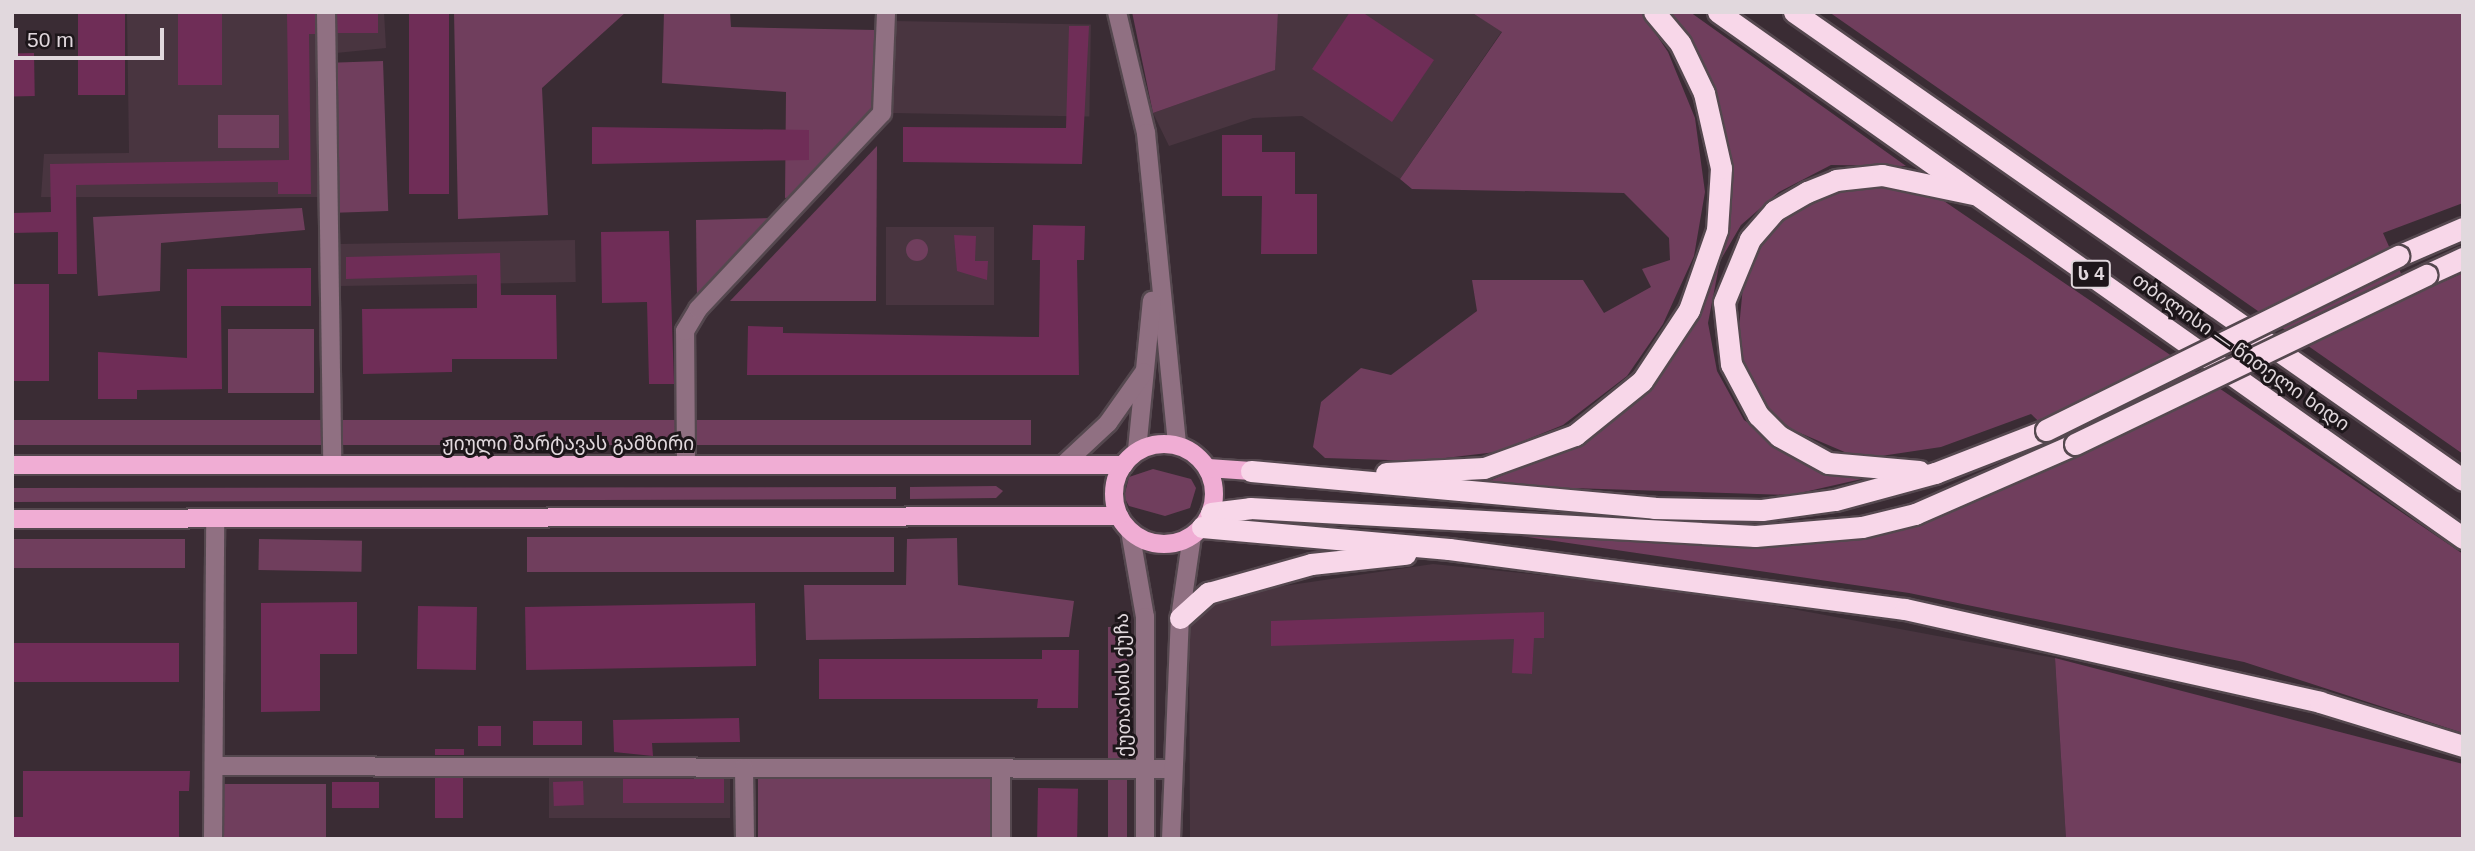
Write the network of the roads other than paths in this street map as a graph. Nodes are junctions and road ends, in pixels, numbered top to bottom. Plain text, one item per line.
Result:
1 (326, 12) edge
2 (886, 12) edge
3 (1117, 12) edge
4 (1654, 12) edge
5 (1718, 12) edge
6 (1794, 12) edge
7 (1983, 197) junction
8 (2463, 228) edge
9 (2463, 258) edge
10 (1156, 270) junction
11 (1144, 372) junction
12 (1177, 444) junction
13 (1137, 450) junction
14 (1063, 464) junction
15 (332, 465) junction
16 (686, 465) junction
17 (1124, 465) junction
18 (12, 466) edge
19 (1208, 468) junction
20 (1251, 471) joint
21 (1935, 473) junction
22 (1314, 477) junction
23 (2463, 480) edge
24 (1119, 516) junction
25 (215, 519) junction
26 (12, 520) edge
27 (1201, 525) junction
28 (1130, 531) junction
29 (2463, 538) edge
30 (1449, 549) junction
31 (1180, 618) junction
32 (2463, 746) edge
33 (214, 766) junction
34 (744, 768) junction
35 (1001, 769) junction
36 (1145, 769) junction
37 (1172, 769) junction
38 (213, 839) edge
39 (745, 839) edge
40 (1001, 839) edge
41 (1145, 839) edge
42 (1171, 839) edge

1 - 15 street
2 - 16 street
3 - 10 street
4 - 22 highway
5 - 7 highway, თბილისი — წითელი ხიდი / ს 4
6 - 23 highway, თბილისი — წითელი ხიდი / ს 4
7 - 21 highway
7 - 29 highway, თბილისი — წითელი ხიდი / ს 4
8 - 21 highway, bridge
9 - 27 highway, bridge
10 - 11 street
10 - 12 street
11 - 13 street
11 - 14 street
12 - 13 main road
12 - 19 main road
13 - 17 main road
14 - 16 main road, ჟიული შარტავას გამზირი
14 - 17 main road, ჟიული შარტავას გამზირი
15 - 16 main road, ჟიული შარტავას გამზირი
15 - 18 main road, ჟიული შარტავას გამზირი
17 - 24 main road
19 - 20 main road
19 - 27 main road
20 - 22 highway
21 - 22 highway
24 - 25 main road
24 - 28 main road
25 - 26 main road
25 - 33 street
27 - 28 main road
27 - 30 highway
27 - 31 street
28 - 36 street, ქუთაისის ქუჩა
30 - 31 highway
30 - 32 highway
31 - 37 street
33 - 34 street
33 - 38 street
34 - 35 street
34 - 39 street
35 - 36 street
35 - 40 street
36 - 37 street
36 - 41 street, ქუთაისის ქუჩა
37 - 42 street

